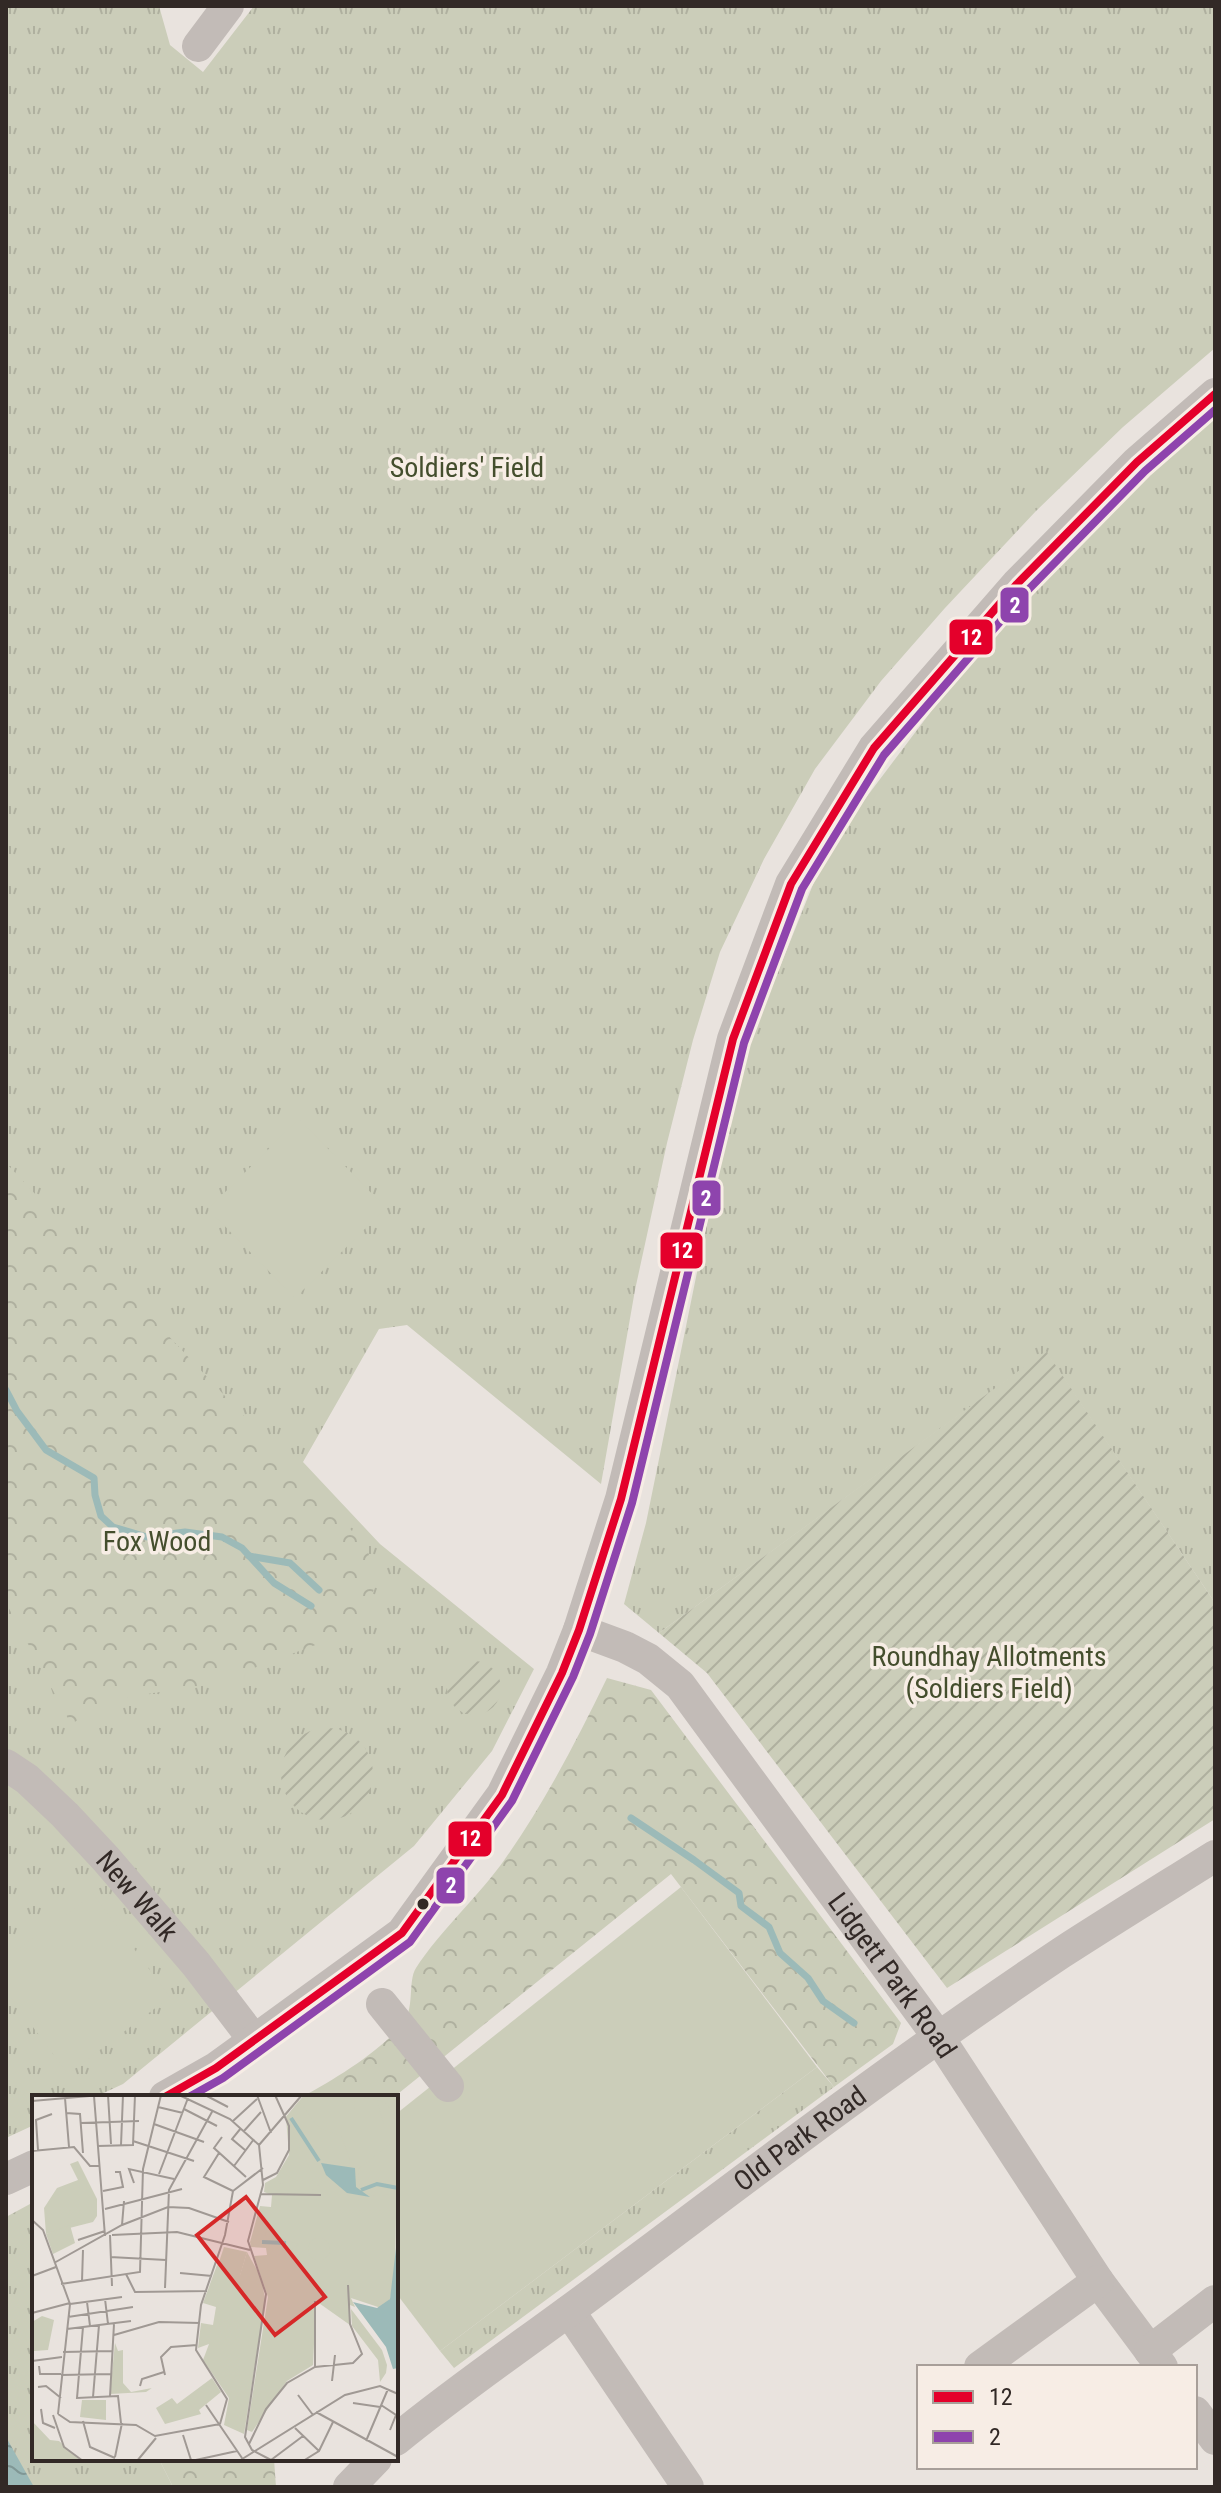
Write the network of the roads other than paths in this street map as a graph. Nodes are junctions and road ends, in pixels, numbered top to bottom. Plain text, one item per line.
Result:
1 (228, 6) edge
2 (198, 46) dead end
3 (1215, 394) edge
4 (579, 1630) junction
5 (6, 1765) edge
6 (1215, 1856) edge
7 (382, 2004) dead end
8 (939, 2038) junction
9 (254, 2040) junction
10 (448, 2086) dead end
11 (169, 2095) edge
12 (32, 2167) edge
13 (6, 2179) edge
14 (1098, 2281) junction
15 (1215, 2301) edge
16 (569, 2311) junction
17 (1156, 2359) edge
18 (983, 2365) edge
19 (1197, 2415) edge
20 (398, 2438) edge
21 (1215, 2439) edge
22 (374, 2461) edge
23 (349, 2487) edge
24 (688, 2487) edge

1 - 2 street
3 - 4 street
4 - 8 street, Lidgett Park Road
4 - 9 street
5 - 9 street, New Walk
6 - 8 street, Old Park Road
7 - 10 street
8 - 14 street, Lidgett Park Road
8 - 16 street, Old Park Road
9 - 11 street
12 - 13 street
14 - 17 street, Lidgett Park Road
14 - 18 street
15 - 17 street
16 - 20 street, Old Park Road
16 - 24 street
19 - 21 street
22 - 23 street

